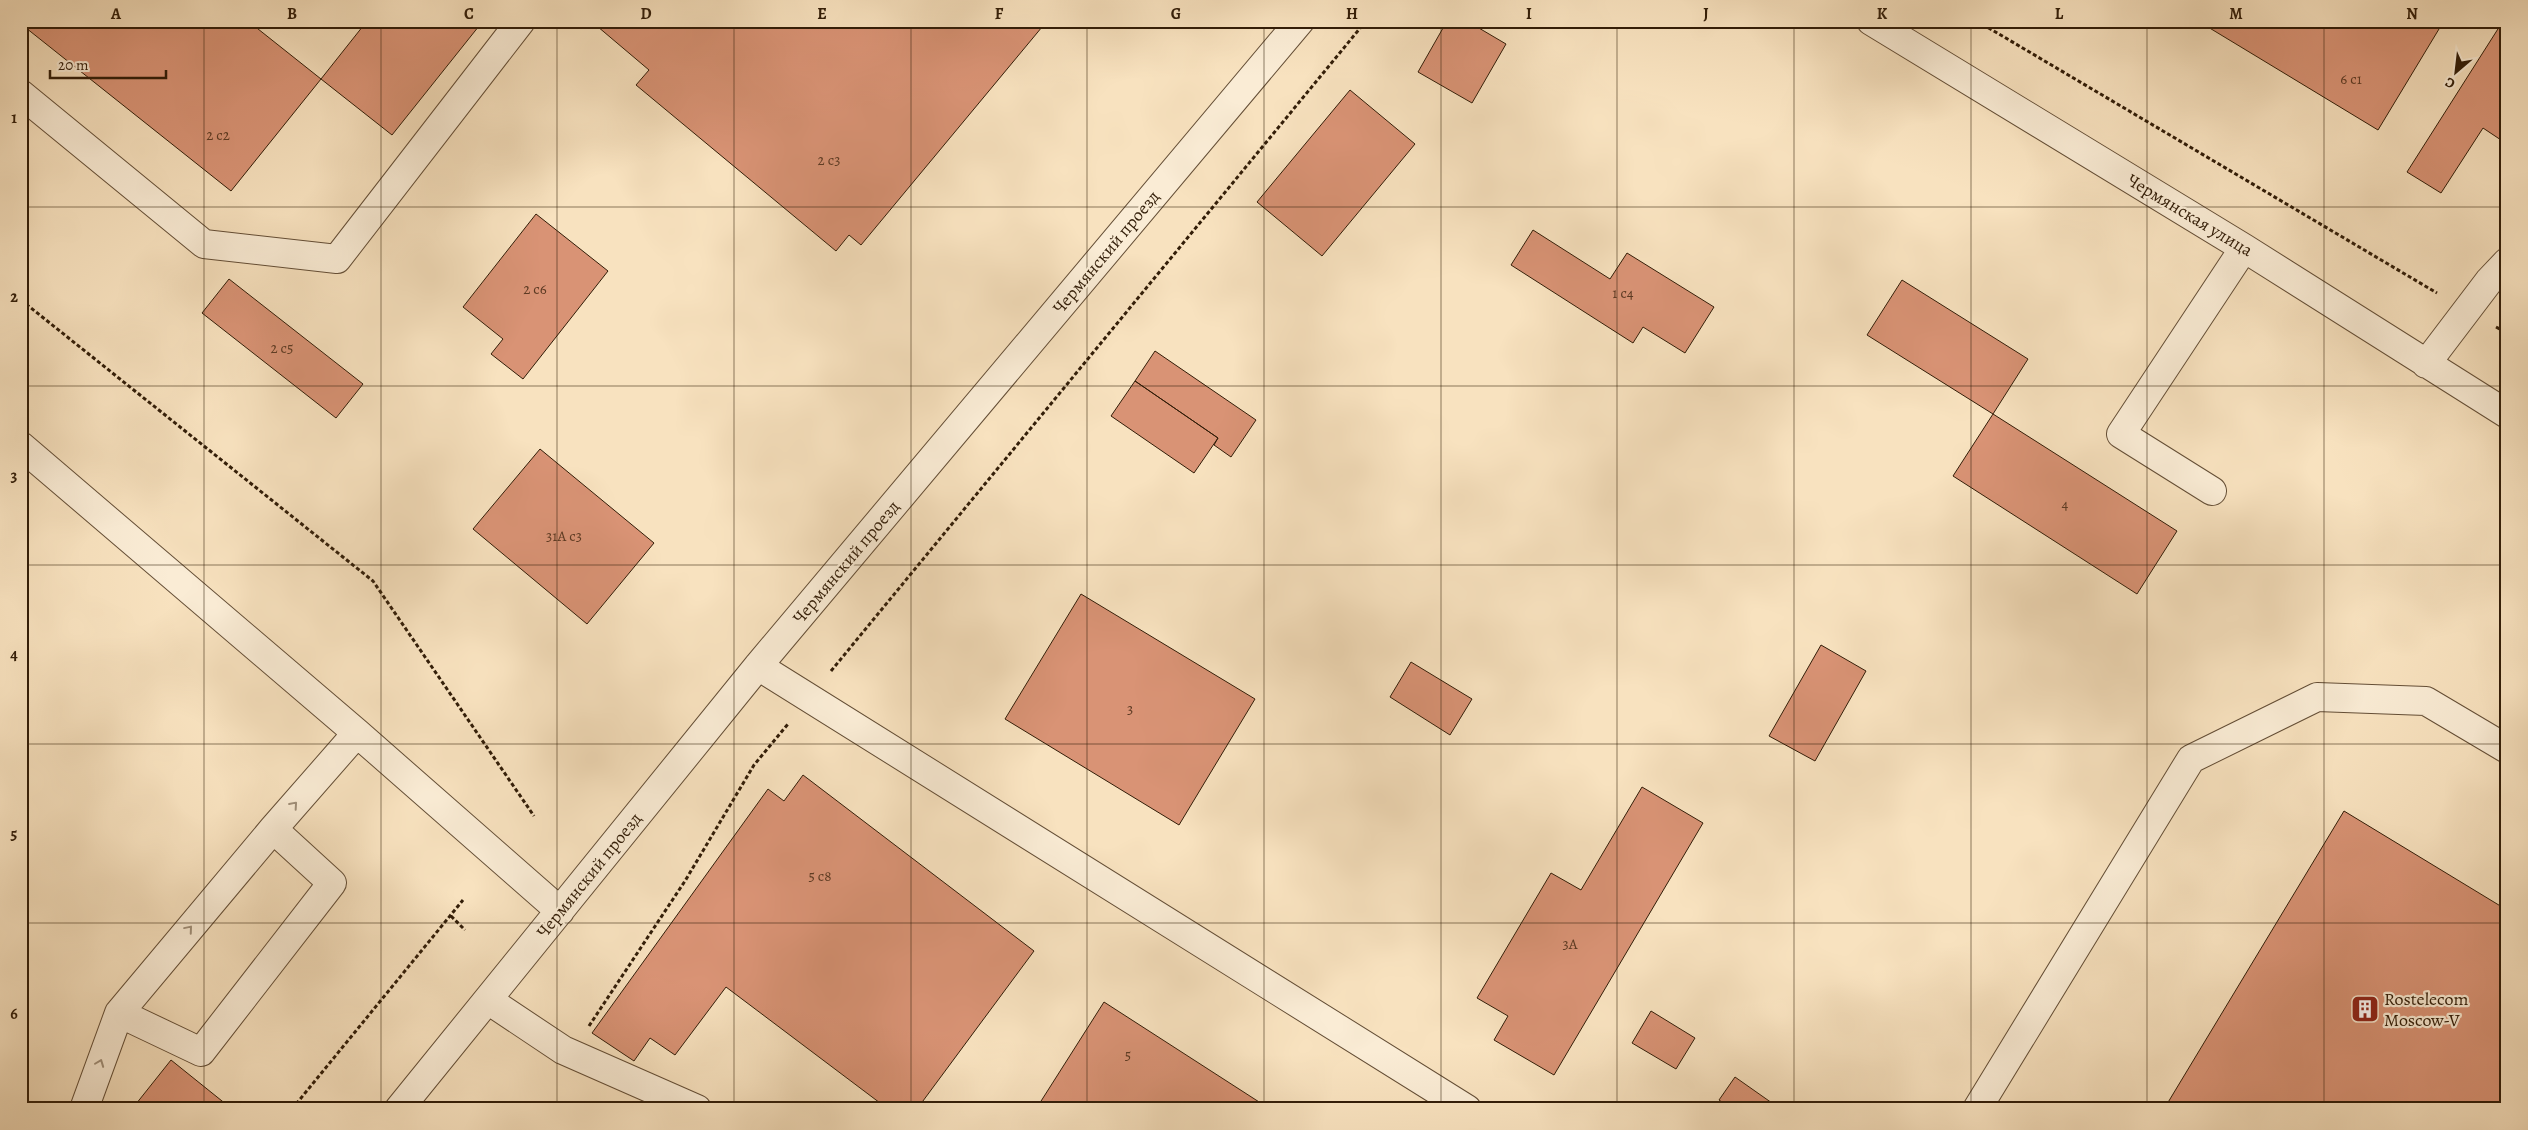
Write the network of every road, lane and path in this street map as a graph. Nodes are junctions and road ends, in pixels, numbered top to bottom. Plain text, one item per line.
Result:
1 (520, 21) edge
2 (1300, 21) edge
3 (1366, 21) edge
4 (1870, 21) edge
5 (1977, 21) edge
6 (21, 94) edge
7 (2244, 248) junction
8 (2507, 262) edge
9 (21, 300) edge
10 (2465, 310) junction
11 (2507, 333) edge
12 (2426, 364) junction
13 (2507, 414) edge
14 (21, 446) edge
15 (2212, 491) dead end
16 (758, 666) junction
17 (809, 698) junction
18 (357, 733) junction
19 (2507, 749) edge
20 (534, 816) dead end
21 (273, 829) junction
22 (463, 900) dead end
23 (560, 911) junction
24 (451, 916) junction
25 (465, 930) dead end
26 (488, 1000) junction
27 (119, 1013) junction
28 (582, 1020) dead end
29 (84, 1109) edge
30 (292, 1109) edge
31 (399, 1109) edge
32 (697, 1109) edge
33 (1467, 1109) edge
34 (1977, 1109) edge

1 - 6 street
2 - 16 street, Чермянский проезд
3 - 17 path
4 - 7 street, Чермянская улица
5 - 10 path
7 - 12 street, Чермянская улица
7 - 15 street
8 - 10 street
9 - 20 path
10 - 11 path
10 - 12 street
12 - 13 street, Чермянская улица
14 - 18 street
16 - 17 street
16 - 23 street, Чермянский проезд
17 - 28 path
17 - 33 street
21 -> 18 street
18 - 23 street
19 - 34 street
27 -> 21 street
21 - 27 street
22 - 24 path
23 - 26 street, Чермянский проезд
24 - 25 path
24 - 30 path
26 - 31 street, Чермянский проезд
26 - 32 street
29 -> 27 street

